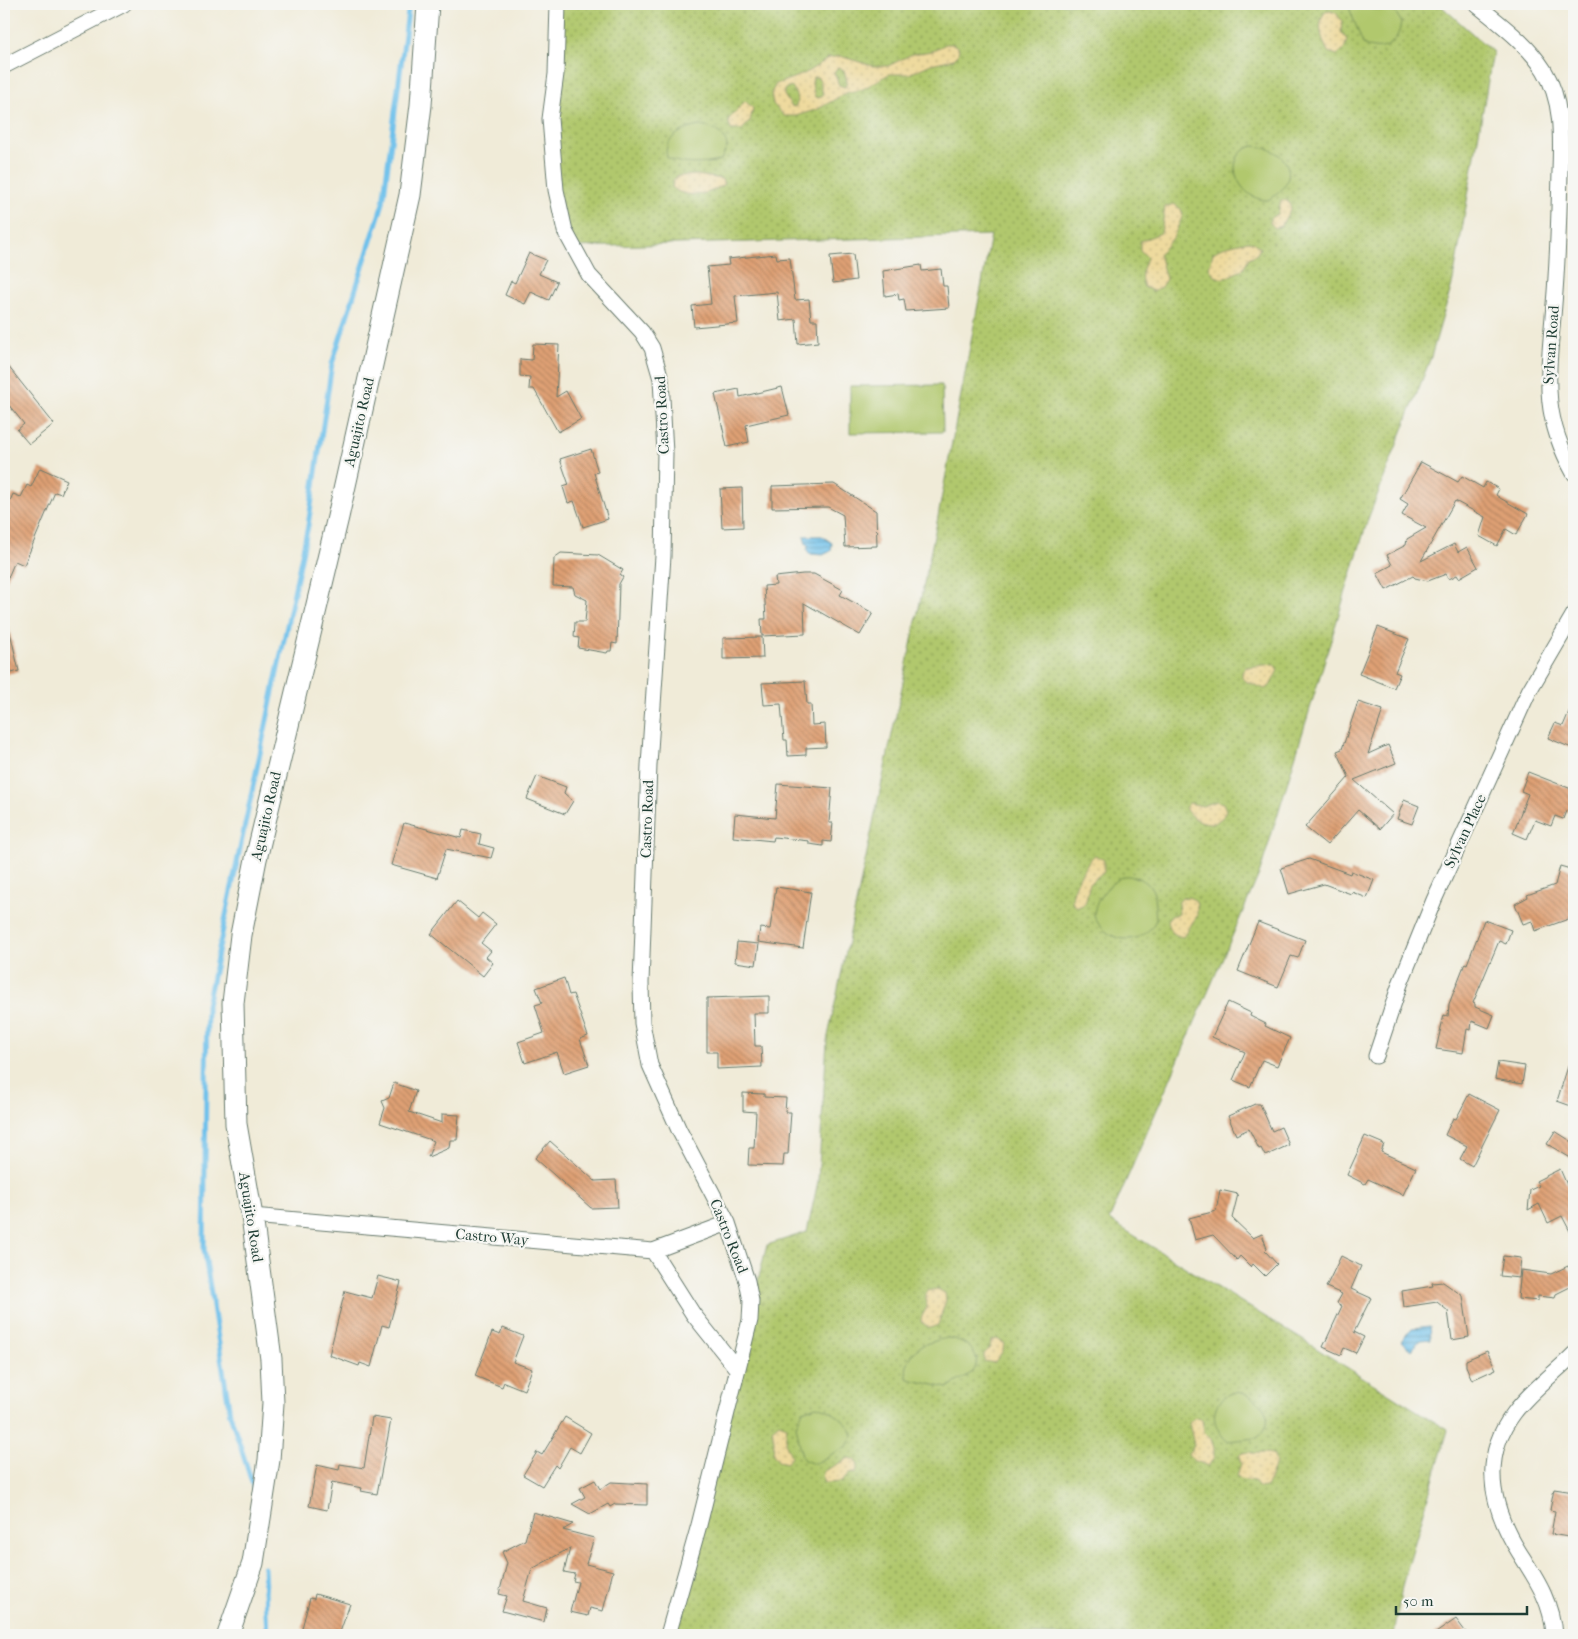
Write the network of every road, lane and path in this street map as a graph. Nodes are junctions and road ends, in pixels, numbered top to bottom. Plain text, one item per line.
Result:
1 (124, 4) edge
2 (428, 4) edge
3 (558, 4) edge
4 (1476, 4) edge
5 (4, 66) edge
6 (1574, 473) edge
7 (1574, 614) edge
8 (1376, 1056) dead end
9 (252, 1216) junction
10 (728, 1223) junction
11 (653, 1250) junction
12 (1574, 1354) edge
13 (737, 1369) junction
14 (228, 1635) edge
15 (668, 1635) edge
16 (1554, 1635) edge

1 - 5 street
2 - 9 street, Aguajito Road
3 - 10 street, Castro Road
4 - 6 street, Sylvan Road
7 - 8 street, Sylvan Place
9 - 11 street, Castro Way
9 - 14 street, Aguajito Road
10 - 11 street, Castro Way
10 - 13 street, Castro Road
11 - 13 street
12 - 16 street
13 - 15 street, Castro Road

